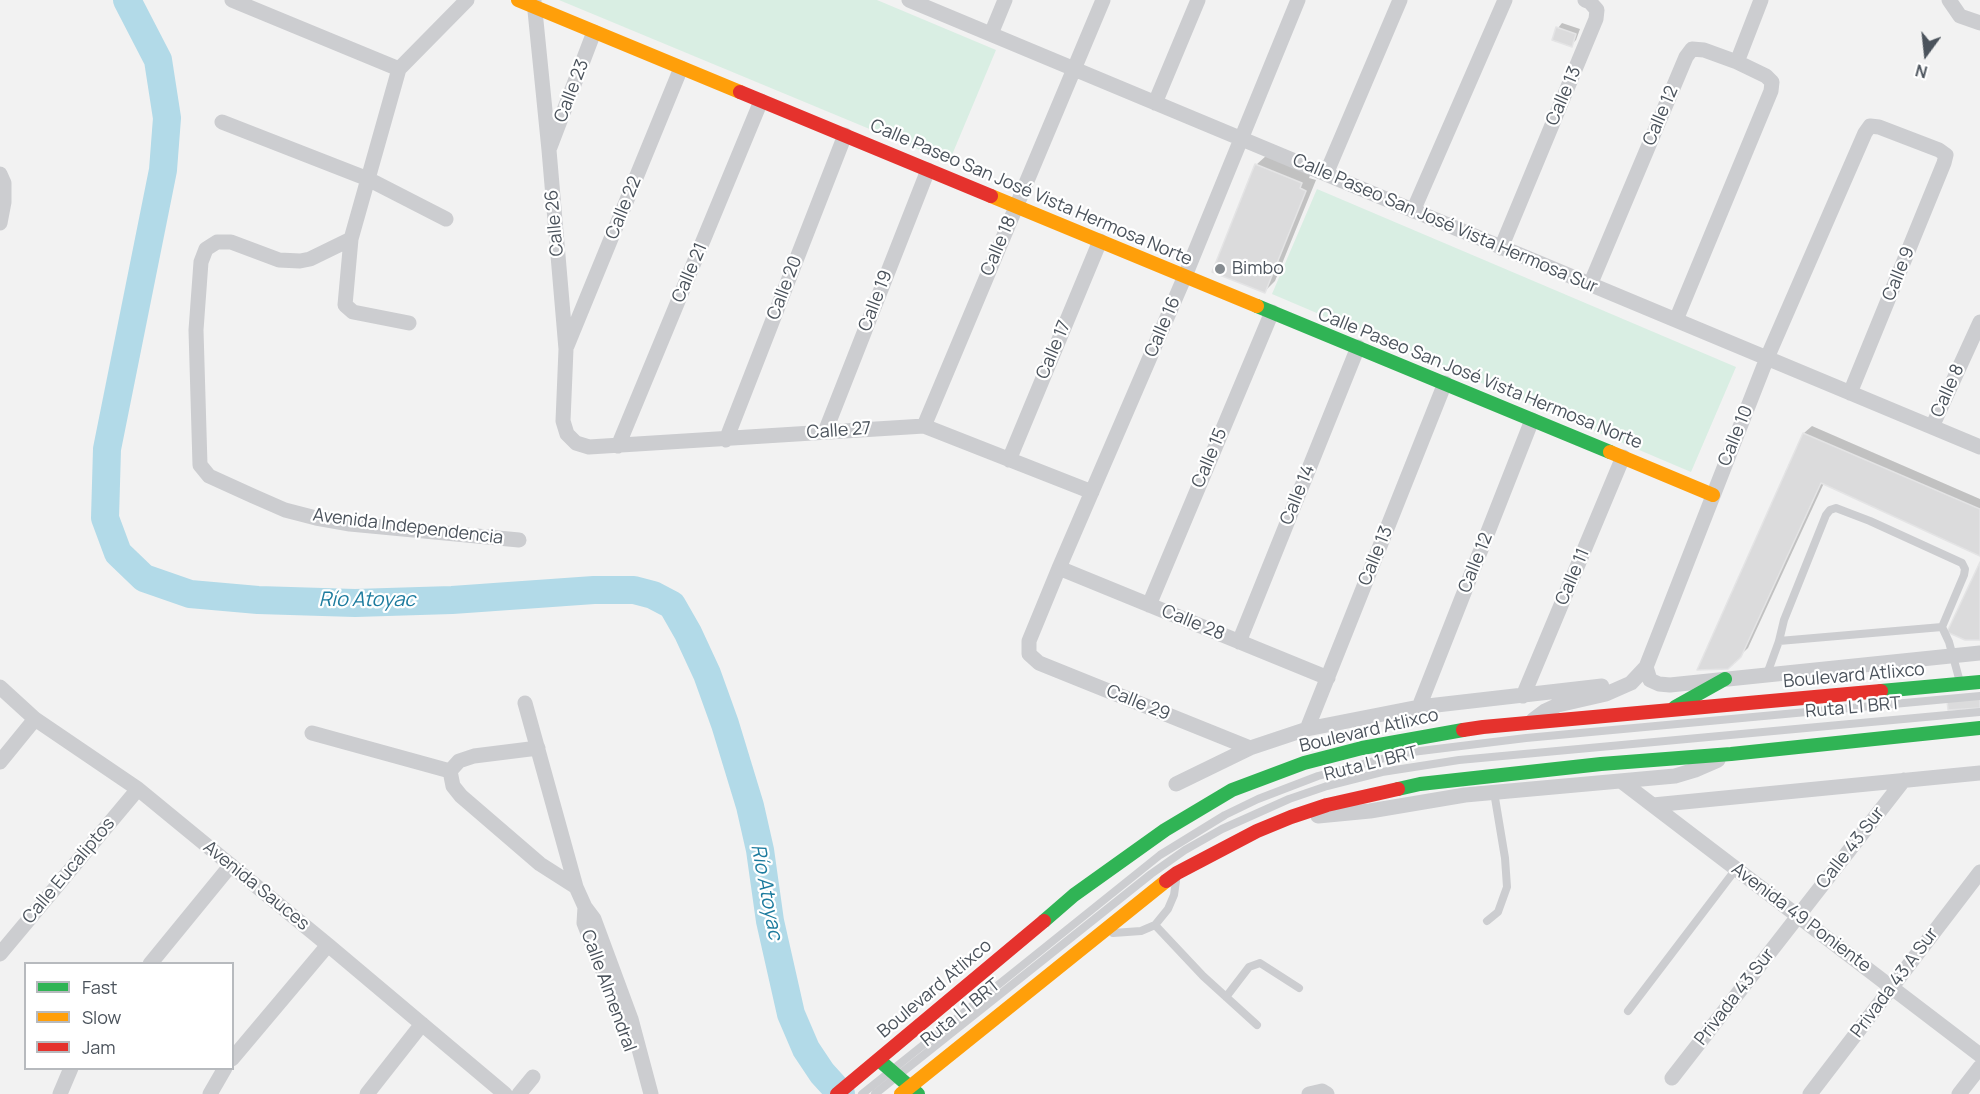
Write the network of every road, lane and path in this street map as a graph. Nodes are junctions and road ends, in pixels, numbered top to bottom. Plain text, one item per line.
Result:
1 (232, 0) edge
2 (467, 0) edge
3 (518, 0) edge
4 (909, 0) edge
5 (1005, 0) edge
6 (1102, 0) edge
7 (1198, 0) edge
8 (1298, 0) edge
9 (1400, 0) edge
10 (1505, 0) edge
11 (1585, 0) edge
12 (1761, 0) edge
13 (1949, 0) edge
14 (534, 4) edge
15 (1980, 23) edge
16 (594, 32) junction
17 (991, 34) junction
18 (1737, 62) junction
19 (681, 68) junction
20 (399, 69) junction
21 (1073, 69) junction
22 (761, 101) junction
23 (1155, 103) junction
24 (222, 122) dead end
25 (1870, 126) joint
26 (844, 135) junction
27 (1242, 139) junction
28 (549, 150) junction
29 (928, 170) junction
30 (0, 174) edge
31 (1326, 174) junction
32 (368, 178) junction
33 (1015, 206) junction
34 (1413, 211) junction
35 (446, 219) dead end
36 (0, 223) edge
37 (351, 239) junction
38 (1100, 241) junction
39 (1502, 248) junction
40 (1185, 276) junction
41 (1590, 285) junction
42 (1272, 312) junction
43 (1676, 320) junction
44 (1980, 322) edge
45 (409, 323) dead end
46 (1358, 348) junction
47 (566, 349) junction
48 (1767, 358) junction
49 (1445, 383) junction
50 (1850, 393) junction
51 (1533, 420) junction
52 (924, 426) junction
53 (1932, 427) junction
54 (825, 432) junction
55 (726, 440) junction
56 (576, 443) joint
57 (618, 446) junction
58 (1980, 447) edge
59 (1623, 457) junction
60 (1009, 460) junction
61 (1092, 492) junction
62 (1713, 495) junction
63 (519, 540) dead end
64 (1059, 568) junction
65 (1149, 605) junction
66 (1942, 627) junction
67 (1779, 641) junction
68 (1239, 642) junction
69 (1980, 653) edge
70 (1029, 654) joint
71 (1953, 656) junction
72 (1646, 667) junction
73 (1767, 675) junction
74 (1328, 678) junction
75 (1725, 679) junction
76 (1980, 682) edge
77 (1961, 684) junction
78 (0, 687) edge
79 (1523, 696) junction
80 (1980, 696) edge
81 (525, 703) dead end
82 (1419, 707) junction
83 (1667, 712) junction
84 (1980, 712) edge
85 (35, 719) junction
86 (1528, 723) junction
87 (1980, 728) edge
88 (1307, 729) junction
89 (312, 733) dead end
90 (538, 748) junction
91 (1250, 748) junction
92 (1731, 754) junction
93 (0, 762) edge
94 (450, 771) junction
95 (1980, 773) edge
96 (1904, 780) junction
97 (1621, 781) junction
98 (1176, 784) dead end
99 (138, 789) junction
100 (1494, 792) junction
101 (1653, 805) junction
102 (1291, 817) junction
103 (231, 865) junction
104 (1736, 868) junction
105 (1980, 872) edge
106 (1177, 873) junction
107 (576, 887) junction
108 (585, 906) junction
109 (1798, 916) junction
110 (1487, 921) dead end
111 (1155, 925) junction
112 (1100, 933) junction
113 (328, 945) junction
114 (0, 954) edge
115 (151, 962) edge
116 (1891, 987) junction
117 (1299, 988) dead end
118 (1226, 997) junction
119 (1628, 1011) dead end
120 (422, 1024) junction
121 (1257, 1024) dead end
122 (1980, 1055) edge
123 (234, 1057) edge
124 (879, 1060) junction
125 (1980, 1066) edge
126 (70, 1070) edge
127 (224, 1070) edge
128 (894, 1073) junction
129 (533, 1077) dead end
130 (1672, 1078) dead end
131 (875, 1091) edge
132 (910, 1092) edge
133 (60, 1094) edge
134 (210, 1094) edge
135 (367, 1094) edge
136 (506, 1094) edge
137 (519, 1094) edge
138 (641, 1094) edge
139 (651, 1094) edge
140 (837, 1094) edge
141 (862, 1094) edge
142 (1810, 1094) edge
143 (1959, 1094) edge

1 - 20 street
2 - 20 street
3 - 14 main road, Calle Paseo San José Vista Hermosa Norte
4 - 17 street, Calle Paseo San José Vista Hermosa Sur
5 - 17 street
6 - 21 street, Calle 18
7 - 23 street
8 - 27 street, Calle 16
9 - 31 street
10 - 34 street
11 - 39 street, Calle 13
12 - 18 street
13 - 15 street
14 - 16 main road, Calle Paseo San José Vista Hermosa Norte
14 - 28 street, Calle 26
16 - 19 main road, Calle Paseo San José Vista Hermosa Norte
16 - 28 street, Calle 23
17 - 21 street, Calle Paseo San José Vista Hermosa Sur
18 - 41 street, Calle 12
18 - 43 street
19 - 22 main road, Calle Paseo San José Vista Hermosa Norte
19 - 47 street, Calle 22
20 - 32 street
21 - 23 street, Calle Paseo San José Vista Hermosa Sur
21 - 33 street, Calle 18
22 - 26 main road, Calle Paseo San José Vista Hermosa Norte
22 - 57 street, Calle 21
23 - 27 street, Calle Paseo San José Vista Hermosa Sur
24 - 32 street
25 - 48 street, Calle 10
25 - 50 street, Calle 9
26 - 29 main road, Calle Paseo San José Vista Hermosa Norte
26 - 55 street, Calle 20
27 - 31 street, Calle Paseo San José Vista Hermosa Sur
27 - 40 street, Calle 16
28 - 47 street, Calle 26
29 - 33 main road, Calle Paseo San José Vista Hermosa Norte
29 - 54 street, Calle 19
30 - 36 street
31 - 34 street, Calle Paseo San José Vista Hermosa Sur
32 - 35 street
32 - 37 street
33 - 38 main road, Calle Paseo San José Vista Hermosa Norte
33 - 52 street, Calle 18
34 - 39 street, Calle Paseo San José Vista Hermosa Sur
37 - 45 street
37 - 63 street, Avenida Independencia
38 - 40 main road, Calle Paseo San José Vista Hermosa Norte
38 - 60 street, Calle 17
39 - 41 street, Calle Paseo San José Vista Hermosa Sur
40 - 42 main road, Calle Paseo San José Vista Hermosa Norte
40 - 61 street, Calle 16
41 - 43 street, Calle Paseo San José Vista Hermosa Sur
42 - 46 main road, Calle Paseo San José Vista Hermosa Norte
42 - 65 street, Calle 15
43 - 48 street, Calle Paseo San José Vista Hermosa Sur
44 - 53 street, Calle 8
46 - 49 main road, Calle Paseo San José Vista Hermosa Norte
46 - 68 street, Calle 14
47 - 56 street, Calle 26
48 - 50 street, Calle Paseo San José Vista Hermosa Sur
48 - 62 street, Calle 10
49 - 51 main road, Calle Paseo San José Vista Hermosa Norte
49 - 74 street, Calle 13
50 - 53 street, Calle Paseo San José Vista Hermosa Sur
51 - 59 main road, Calle Paseo San José Vista Hermosa Norte
51 - 82 street, Calle 12
52 - 54 street, Calle 27
52 - 60 street, Calle 27
53 - 58 street, Calle Paseo San José Vista Hermosa Sur
54 - 55 street, Calle 27
55 - 57 street, Calle 27
56 - 57 street, Calle 27
59 - 62 main road, Calle Paseo San José Vista Hermosa Norte
59 - 79 street, Calle 11
60 - 61 street, Calle 27
61 - 64 street, Calle 16
62 - 72 street, Calle 10
64 - 65 street, Calle 28
64 - 70 street, Calle 16
65 - 68 street, Calle 28
66 - 67 lane
66 - 67 lane
66 - 71 lane
67 - 73 lane
68 - 74 street, Calle 28
69 - 71 street
70 - 91 street, Calle 29
71 - 73 street
71 - 77 lane
72 - 75 street
72 - 79 street
72 - 86 street
73 - 75 street
74 - 88 street, Calle 13
75 - 83 main road
76 - 77 main road, Boulevard Atlixco
77 - 83 main road, Boulevard Atlixco
78 - 85 street, Avenida Sauces
79 - 82 street
80 - 128 lane, Ruta L1 BRT
81 - 90 street
82 - 88 street
83 - 86 main road, Boulevard Atlixco
84 - 128 lane, Ruta L1 BRT
85 - 93 street
85 - 99 street, Avenida Sauces
86 - 124 main road, Boulevard Atlixco
87 - 92 main road
88 - 91 street
89 - 94 street
90 - 94 street
90 - 107 street
91 - 98 street
92 - 97 street
92 - 102 main road
94 - 107 street
95 - 96 street
96 - 101 street
96 - 109 street, Calle 43 Sur
97 - 100 street
97 - 101 street, Avenida 49 Poniente
99 - 103 street, Avenida Sauces
99 - 114 street, Calle Eucaliptos
100 - 102 street
100 - 110 lane
101 - 104 street, Avenida 49 Poniente
102 - 106 main road
103 - 113 street, Avenida Sauces
103 - 115 street
104 - 109 street, Avenida 49 Poniente
104 - 119 lane
105 - 116 street, Privada 43 A Sur
106 - 111 lane
106 - 112 main road
107 - 108 street
108 - 138 street, Calle Almendral
108 - 139 street, Calle Almendral
109 - 116 street, Avenida 49 Poniente
109 - 130 street, Privada 43 Sur
111 - 112 lane
111 - 118 lane
112 - 132 main road
113 - 120 street, Avenida Sauces
113 - 123 street
116 - 122 street, Avenida 49 Poniente
116 - 142 street, Privada 43 A Sur
117 - 118 lane
118 - 121 lane
120 - 135 street
120 - 136 street, Avenida Sauces
124 - 128 main road
124 - 140 main road, Boulevard Atlixco
125 - 143 street
126 - 133 street
127 - 134 street
128 - 131 lane, Ruta L1 BRT
128 - 132 main road
129 - 137 street
131 - 141 lane, Ruta L1 BRT

